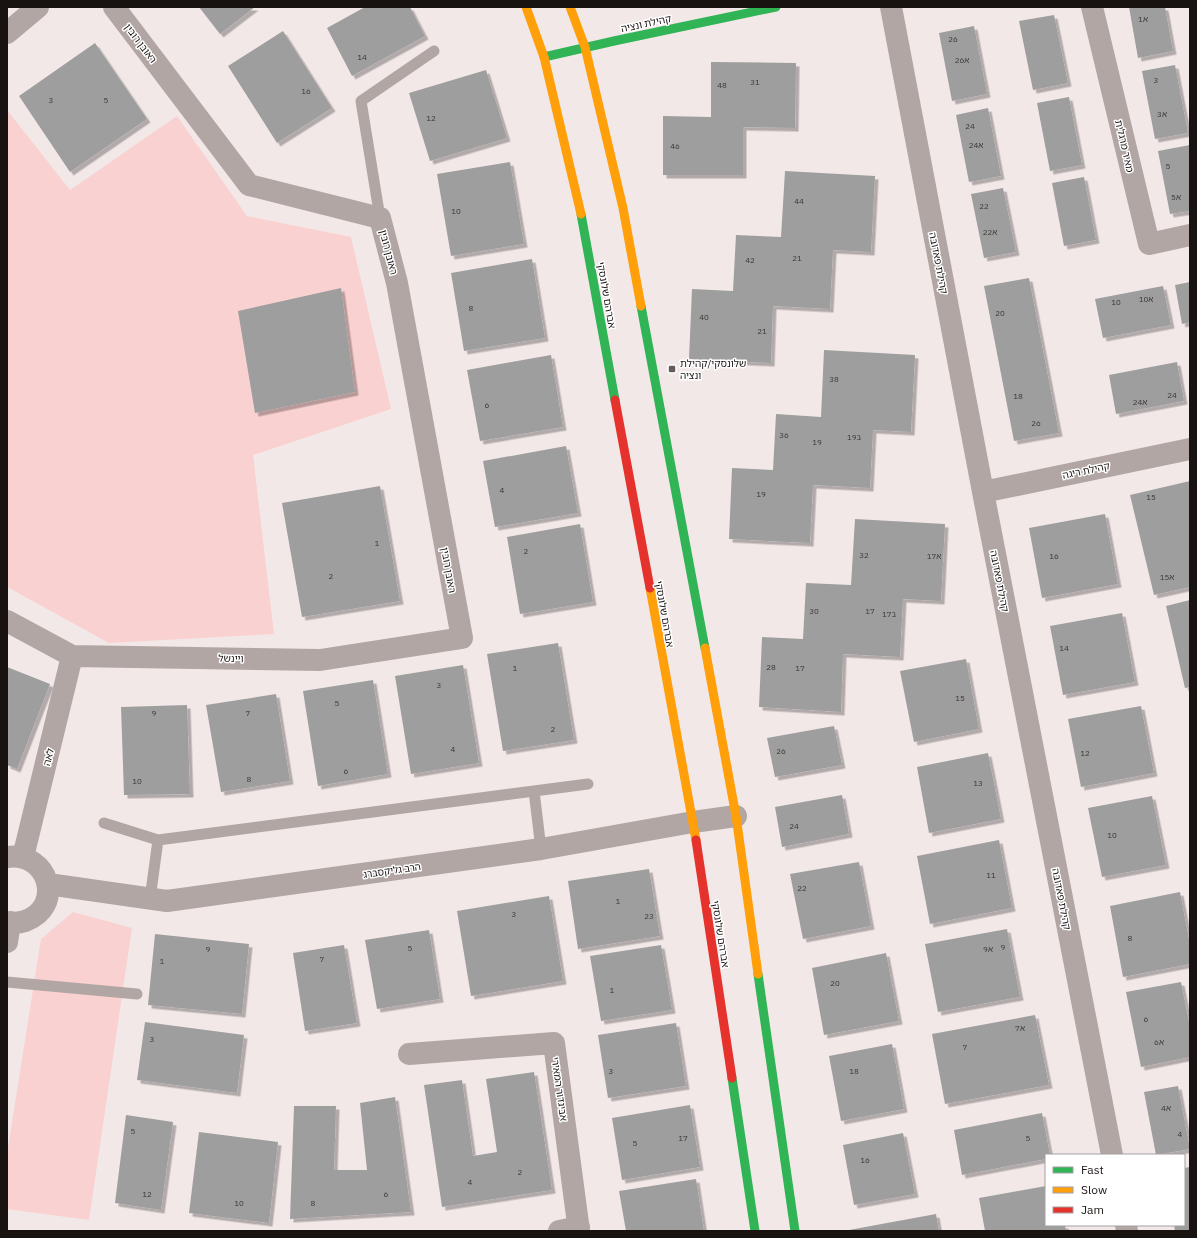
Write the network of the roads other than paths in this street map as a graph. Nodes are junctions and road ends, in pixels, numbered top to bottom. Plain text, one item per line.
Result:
1 (38, 7) edge
2 (114, 7) edge
3 (526, 7) edge
4 (570, 7) edge
5 (776, 7) edge
6 (891, 7) edge
7 (1092, 7) edge
8 (7, 33) edge
9 (586, 47) junction
10 (434, 51) dead end
11 (544, 57) junction
12 (380, 218) junction
13 (1190, 235) edge
14 (1190, 449) edge
15 (983, 492) junction
16 (7, 621) edge
17 (462, 638) joint
18 (72, 656) junction
19 (588, 784) dead end
20 (534, 791) junction
21 (736, 816) junction
22 (693, 822) junction
23 (104, 823) dead end
24 (158, 840) junction
25 (542, 849) junction
26 (15, 857) edge
27 (48, 884) junction
28 (150, 899) junction
29 (8, 929) edge
30 (7, 982) edge
31 (136, 994) dead end
32 (409, 1054) dead end
33 (1112, 1154) edge
34 (572, 1230) edge
35 (755, 1231) edge
36 (795, 1231) edge

1 - 8 street
2 - 12 street, ראובן רובין
3 - 11 street, אברהם שלונסקי
4 - 9 street
5 - 9 street, קהילת ונציה
6 - 15 street, קהילת פאדובה
7 - 13 street, מאיר מרגלית
9 - 11 street, קהילת ונציה
9 - 21 street
10 - 12 lane
11 - 22 street, אברהם שלונסקי
12 - 17 street, ראובן רובין
14 - 15 street, קהילת ריגה
15 - 33 street, קהילת פאדובה
16 - 18 street, ויינשל
17 - 18 street, ויינשל
18 - 26 street, לאה
19 - 20 lane
20 - 24 lane
20 - 25 lane
21 - 22 street, הרב גליקסברג
21 - 36 street
22 - 25 street, הרב גליקסברג
22 - 35 street, אברהם שלונסקי
23 - 24 lane
24 - 28 lane
25 - 28 street, הרב גליקסברג
26 - 27 street
27 - 28 street, הרב גליקסברג
27 - 29 street
30 - 31 lane
32 - 34 street, אביגדור המאירי

